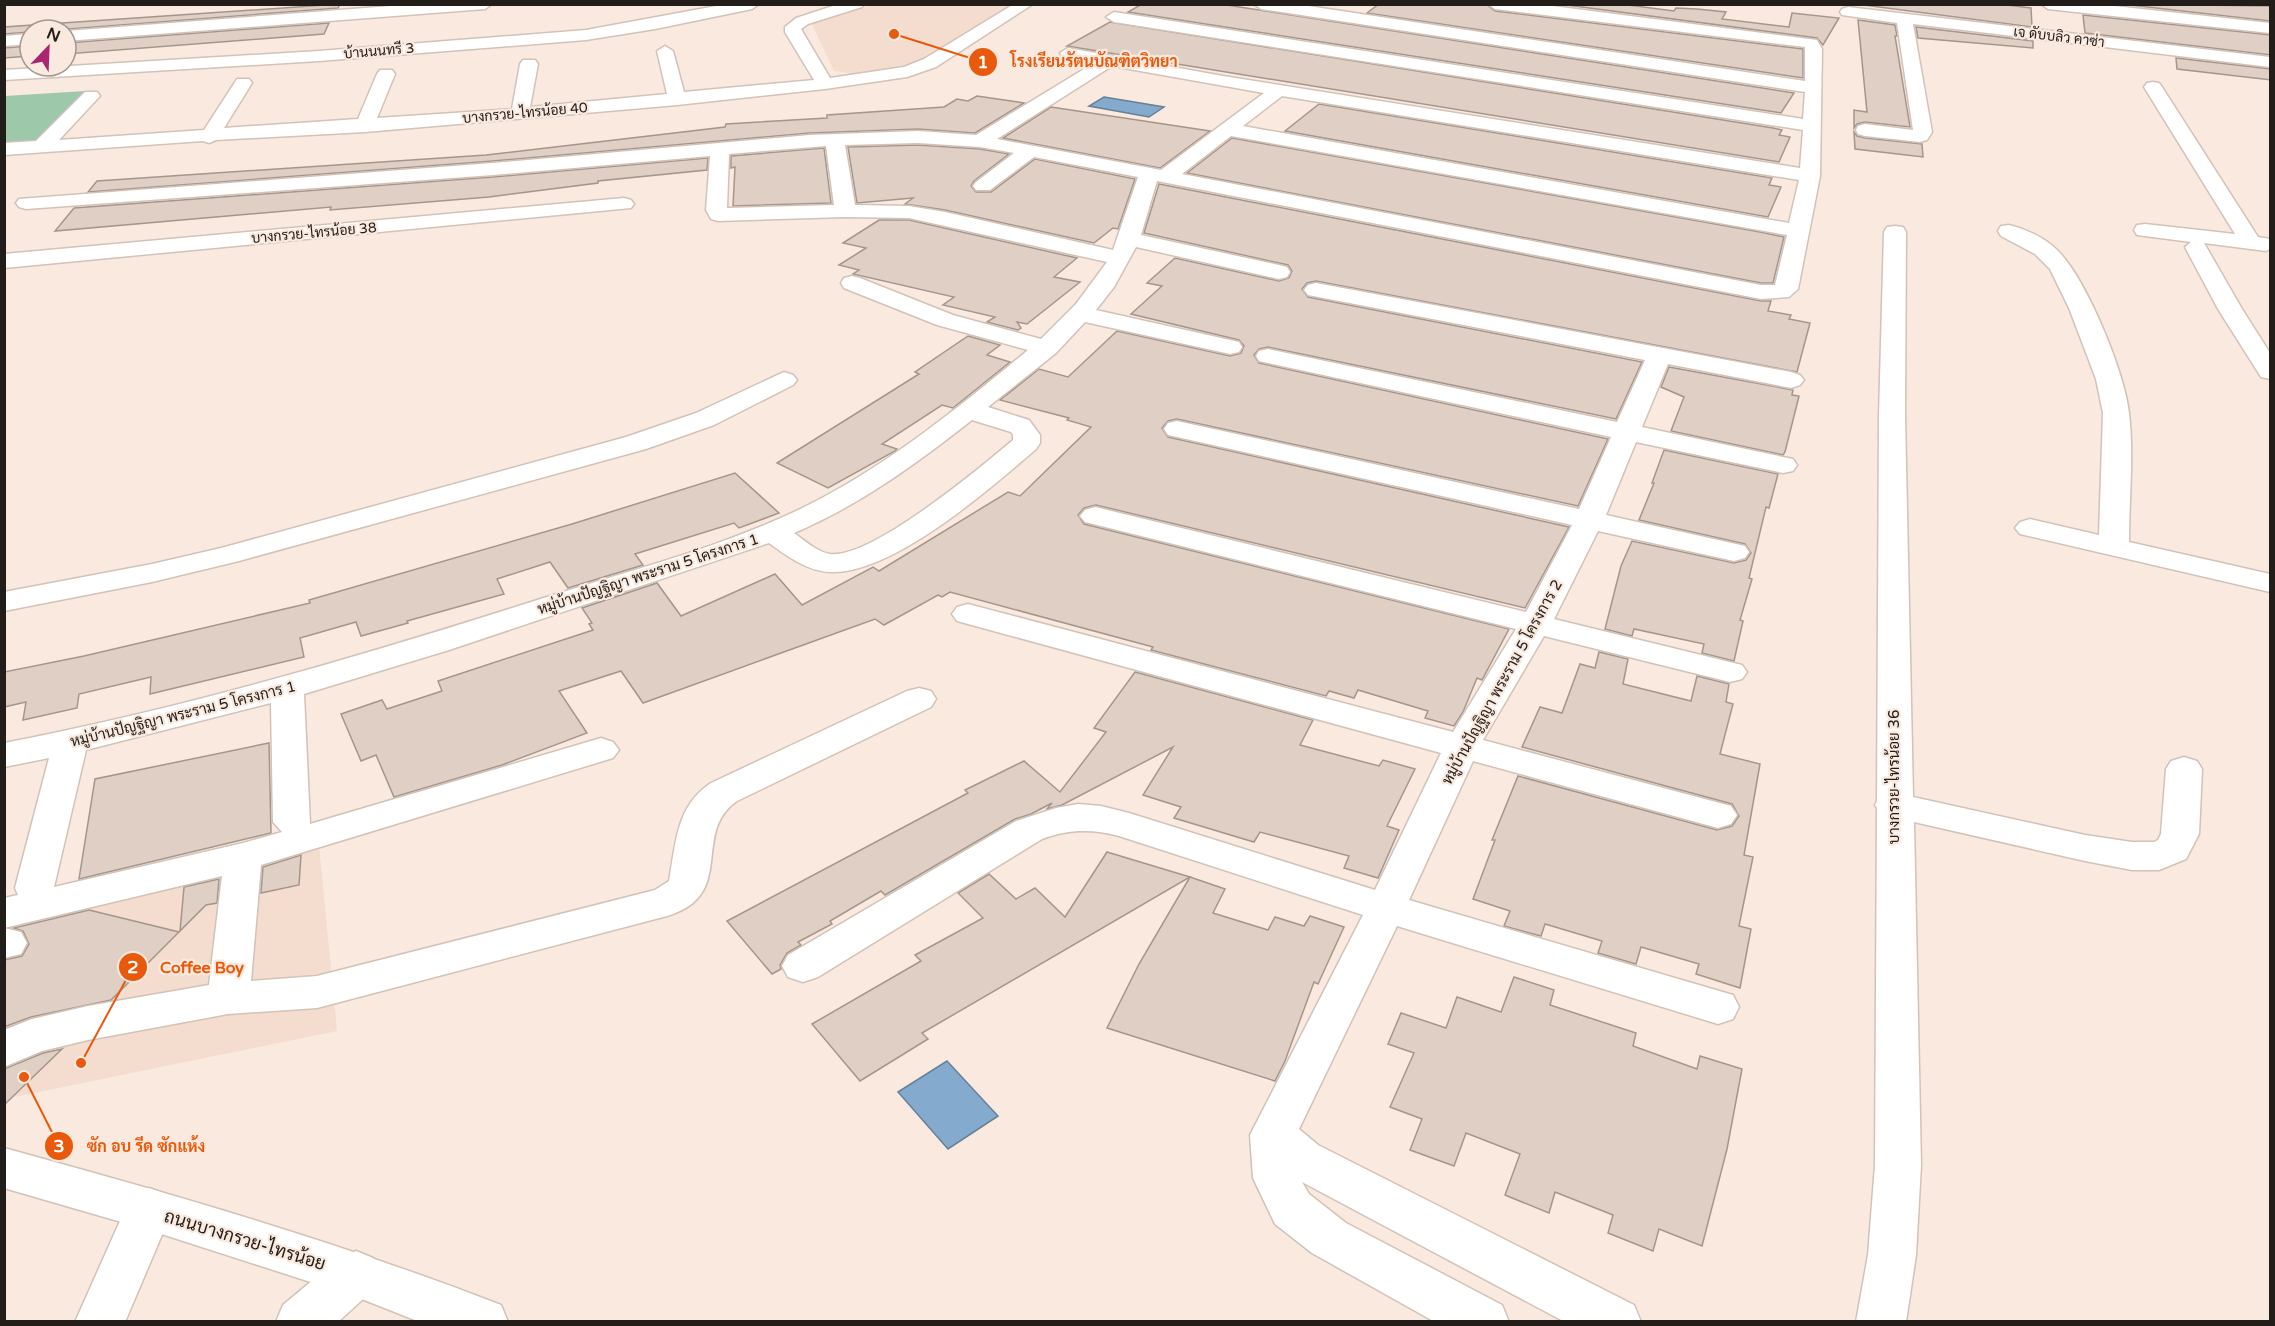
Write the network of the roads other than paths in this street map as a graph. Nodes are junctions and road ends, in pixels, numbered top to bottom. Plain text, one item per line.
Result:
1 (485, 4) edge
2 (752, 4) edge
3 (857, 4) edge
4 (1026, 4) edge
5 (1261, 4) edge
6 (1349, 4) edge
7 (1495, 4) edge
8 (2048, 4) edge
9 (1848, 12) dead end
10 (1293, 16) edge
11 (1335, 16) junction
12 (1114, 17) dead end
13 (1904, 19) junction
14 (2271, 28) edge
15 (78, 35) edge
16 (1266, 42) junction
17 (665, 51) dead end
18 (1068, 53) dead end
19 (1110, 60) junction
20 (2271, 62) edge
21 (529, 64) dead end
22 (386, 74) dead end
23 (4, 75) edge
24 (1223, 81) junction
25 (243, 83) dead end
26 (825, 84) junction
27 (2153, 87) dead end
28 (1815, 88) junction
29 (1280, 89) junction
30 (91, 96) dead end
31 (677, 100) junction
32 (520, 114) junction
33 (365, 126) junction
34 (1005, 126) junction
35 (1812, 126) junction
36 (1225, 129) junction
37 (1865, 130) dead end
38 (1028, 131) dead end
39 (209, 137) junction
40 (835, 140) junction
41 (980, 141) junction
42 (42, 146) junction
43 (4, 149) edge
44 (720, 149) junction
45 (1030, 152) junction
46 (1160, 169) junction
47 (1809, 176) junction
48 (982, 186) dead end
49 (26, 203) dead end
50 (624, 204) dead end
51 (845, 211) junction
52 (2145, 230) dead end
53 (1799, 231) junction
54 (2009, 231) dead end
55 (1895, 232) dead end
56 (2260, 243) edge
57 (1125, 248) junction
58 (2196, 248) dead end
59 (4, 261) edge
60 (1279, 272) dead end
61 (852, 283) dead end
62 (1316, 290) dead end
63 (1081, 314) junction
64 (1230, 347) dead end
65 (1047, 348) junction
66 (1659, 355) junction
67 (1268, 356) dead end
68 (2271, 372) edge
69 (784, 380) dead end
70 (1791, 380) dead end
71 (969, 410) junction
72 (1177, 429) dead end
73 (1627, 433) junction
74 (1783, 465) dead end
75 (1095, 516) dead end
76 (1589, 520) junction
77 (2030, 528) dead end
78 (773, 532) junction
79 (2114, 546) junction
80 (1734, 552) dead end
81 (2271, 583) edge
82 (4, 602) edge
83 (968, 614) dead end
84 (1535, 625) junction
85 (1730, 672) dead end
86 (287, 689) junction
87 (919, 699) dead end
88 (70, 743) junction
89 (1461, 748) junction
90 (601, 750) dead end
91 (4, 755) edge
92 (2184, 769) dead end
93 (1893, 805) junction
94 (1718, 815) dead end
95 (292, 822) dead end
96 (243, 856) junction
97 (34, 888) dead end
98 (1386, 908) junction
99 (5, 933) edge
100 (804, 966) dead end
101 (228, 998) junction
102 (1718, 1007) dead end
103 (4, 1050) edge
104 (1272, 1135) junction
105 (4, 1168) edge
106 (149, 1209) junction
107 (356, 1274) junction
108 (100, 1322) edge
109 (301, 1322) edge
110 (483, 1322) edge
111 (1484, 1322) edge
112 (1616, 1322) edge
113 (1881, 1322) edge

1 - 15 street
2 - 23 street, บ้านนนทรี 3
3 - 26 street
4 - 26 street, บางกรวย-ไทรน้อย 40
5 - 10 street
6 - 11 street
7 - 28 street
8 - 14 street
9 - 13 street, เจ ดับบลิว คาซ่า
10 - 11 street
10 - 16 street
11 - 28 street
12 - 16 street
13 - 20 street, เจ ดับบลิว คาซ่า
13 - 37 street
16 - 24 street
16 - 35 street
17 - 31 street
18 - 19 street
19 - 24 street
19 - 34 street
21 - 32 street
22 - 33 street
24 - 29 street
25 - 39 street
26 - 31 street, บางกรวย-ไทรน้อย 40
27 - 56 street
28 - 35 street
29 - 36 street
29 - 47 street
30 - 42 street
31 - 32 street, บางกรวย-ไทรน้อย 40
32 - 33 street, บางกรวย-ไทรน้อย 40
33 - 39 street, บางกรวย-ไทรน้อย 40
34 - 38 street
34 - 41 street
35 - 47 street
36 - 46 street
36 - 53 street
39 - 42 street, บางกรวย-ไทรน้อย 40
40 - 41 street
40 - 44 street
40 - 51 street
41 - 45 street
42 - 43 street, บางกรวย-ไทรน้อย 40
44 - 49 street
44 - 51 street
45 - 46 street
45 - 48 street
46 - 53 street
46 - 57 street, หมู่บ้านปัญฐิญา พระราม 5 โครงการ 1
47 - 53 street
50 - 59 street, บางกรวย-ไทรน้อย 38
51 - 57 street
52 - 56 street
54 - 79 street
55 - 93 street, บางกรวย-ไทรน้อย 36
57 - 60 street
57 - 63 street, หมู่บ้านปัญฐิญา พระราม 5 โครงการ 1
58 - 68 street
61 - 65 street
62 - 66 street
63 - 64 street
63 - 65 street, หมู่บ้านปัญฐิญา พระราม 5 โครงการ 1
65 - 71 street, หมู่บ้านปัญฐิญา พระราม 5 โครงการ 1
66 - 70 street
66 - 73 street, หมู่บ้านปัญฐิญา พระราม 5 โครงการ 2
67 - 73 street
69 - 82 street
71 - 78 street, หมู่บ้านปัญฐิญา พระราม 5 โครงการ 1
71 - 78 street
72 - 76 street
73 - 74 street
73 - 76 street, หมู่บ้านปัญฐิญา พระราม 5 โครงการ 2
75 - 84 street
76 - 80 street
76 - 84 street, หมู่บ้านปัญฐิญา พระราม 5 โครงการ 2
77 - 79 street
78 - 86 street, หมู่บ้านปัญฐิญา พระราม 5 โครงการ 1
79 - 81 street
83 - 89 street
84 - 85 street
84 - 89 street, หมู่บ้านปัญฐิญา พระราม 5 โครงการ 2
86 - 88 street, หมู่บ้านปัญฐิญา พระราม 5 โครงการ 1
86 - 95 street
87 - 101 street
88 - 91 street, หมู่บ้านปัญฐิญา พระราม 5 โครงการ 1
88 - 97 street
89 - 94 street
89 - 98 street, หมู่บ้านปัญฐิญา พระราม 5 โครงการ 2
90 - 96 street
92 - 93 street
93 - 113 street, บางกรวย-ไทรน้อย 36
96 - 99 street
96 - 101 street
98 - 100 street
98 - 102 street
98 - 104 street, หมู่บ้านปัญฐิญา พระราม 5 โครงการ 2
101 - 103 street
104 - 111 street
104 - 112 street
105 - 106 street, ถนนบางกรวย-ไทรน้อย
106 - 107 street, ถนนบางกรวย-ไทรน้อย
106 - 108 street
107 - 109 street
107 - 110 street, ถนนบางกรวย-ไทรน้อย

